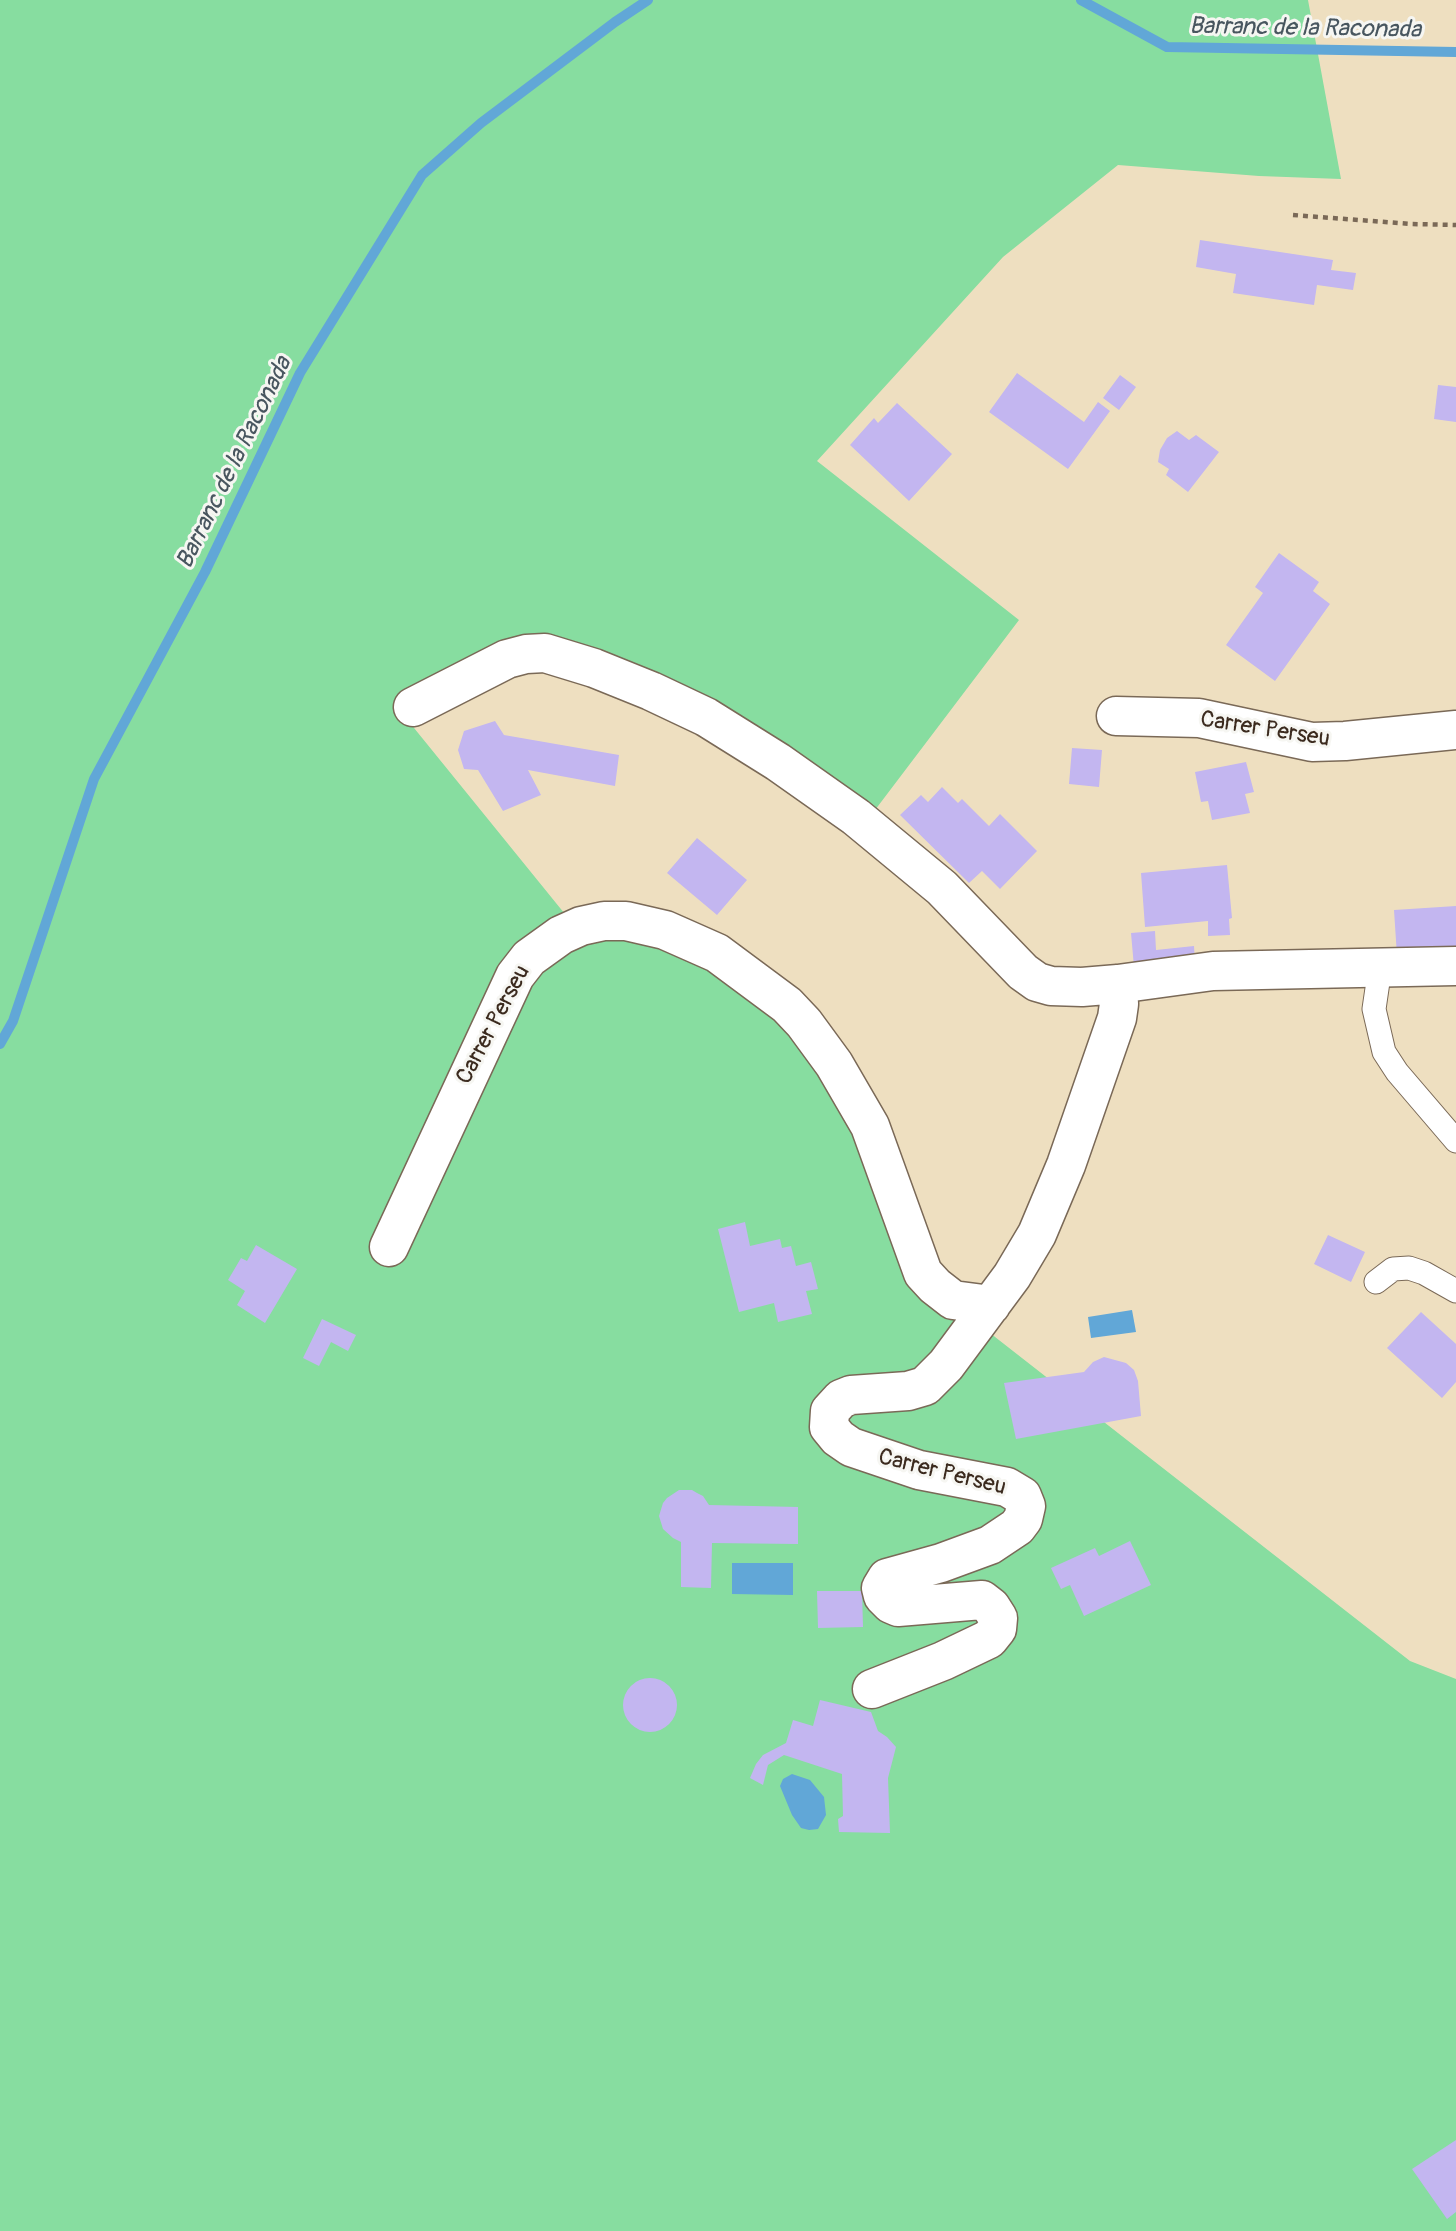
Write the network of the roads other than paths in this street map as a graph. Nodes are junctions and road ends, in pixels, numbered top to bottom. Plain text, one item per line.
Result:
1 (413, 708) dead end
2 (1116, 716) dead end
3 (1456, 730) edge
4 (1456, 966) edge
5 (1380, 968) junction
6 (1118, 984) junction
7 (1456, 1141) edge
8 (389, 1247) dead end
9 (1376, 1282) dead end
10 (1456, 1291) edge
11 (991, 1305) junction
12 (872, 1689) dead end

1 - 6 street
2 - 3 street, Carrer Perseu
4 - 5 street
5 - 6 street
5 - 7 lane
6 - 11 street, Carrer Perseu
8 - 11 street, Carrer Perseu
9 - 10 lane
11 - 12 street, Carrer Perseu

